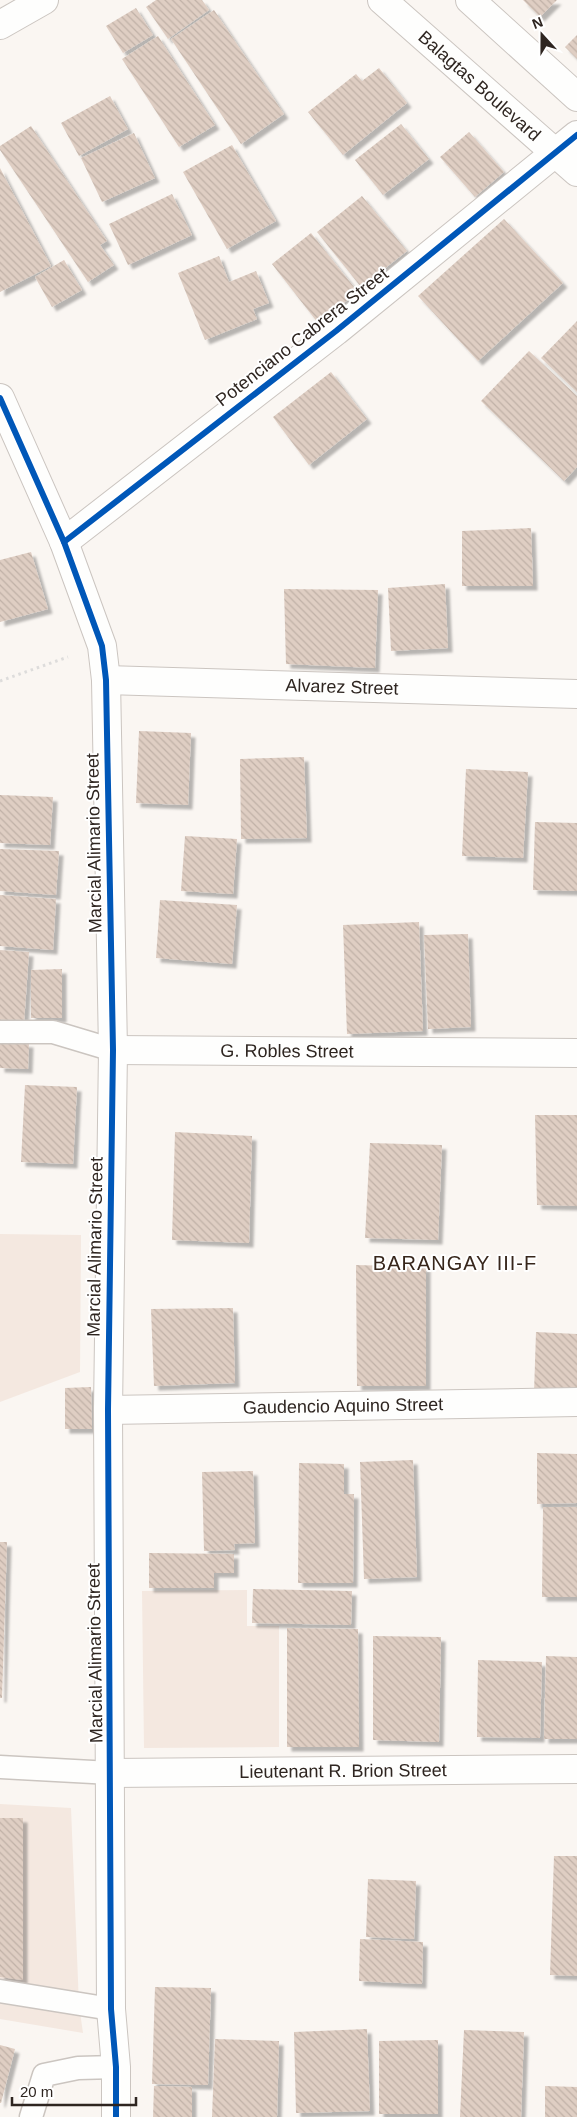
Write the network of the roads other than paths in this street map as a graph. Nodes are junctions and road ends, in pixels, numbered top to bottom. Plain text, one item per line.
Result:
1 (44, 0) edge
2 (382, 0) edge
3 (470, 0) edge
4 (0, 26) edge
5 (577, 97) edge
6 (577, 134) edge
7 (555, 152) junction
8 (577, 172) edge
9 (0, 398) edge
10 (64, 542) junction
11 (106, 680) junction
12 (577, 694) edge
13 (0, 1032) edge
14 (113, 1050) junction
15 (577, 1053) edge
16 (577, 1402) edge
17 (108, 1410) junction
18 (0, 1767) edge
19 (577, 1770) edge
20 (111, 1773) junction
21 (0, 1992) edge
22 (111, 2009) junction
23 (116, 2067) junction
24 (31, 2117) edge
25 (116, 2117) edge

1 - 4 street
2 - 7 street, Balagtas Boulevard
3 - 5 street
6 - 7 street, Potenciano Cabrera Street
7 - 8 street, Balagtas Boulevard
7 - 10 street, Potenciano Cabrera Street
9 - 10 street, Marcial Alimario Street
10 - 11 street, Marcial Alimario Street
11 - 12 street, Alvarez Street
11 - 14 street, Marcial Alimario Street
13 - 14 lane, G. Robles Street
14 - 15 street, G. Robles Street
14 - 17 street, Marcial Alimario Street
16 - 17 street, Gaudencio Aquino Street
17 - 20 street, Marcial Alimario Street
18 - 20 lane
19 - 20 street, Lieutenant R. Brion Street
20 - 22 street, Marcial Alimario Street
21 - 22 lane
22 - 23 street, Marcial Alimario Street
23 - 24 lane
23 - 25 street, Marcial Alimario Street

